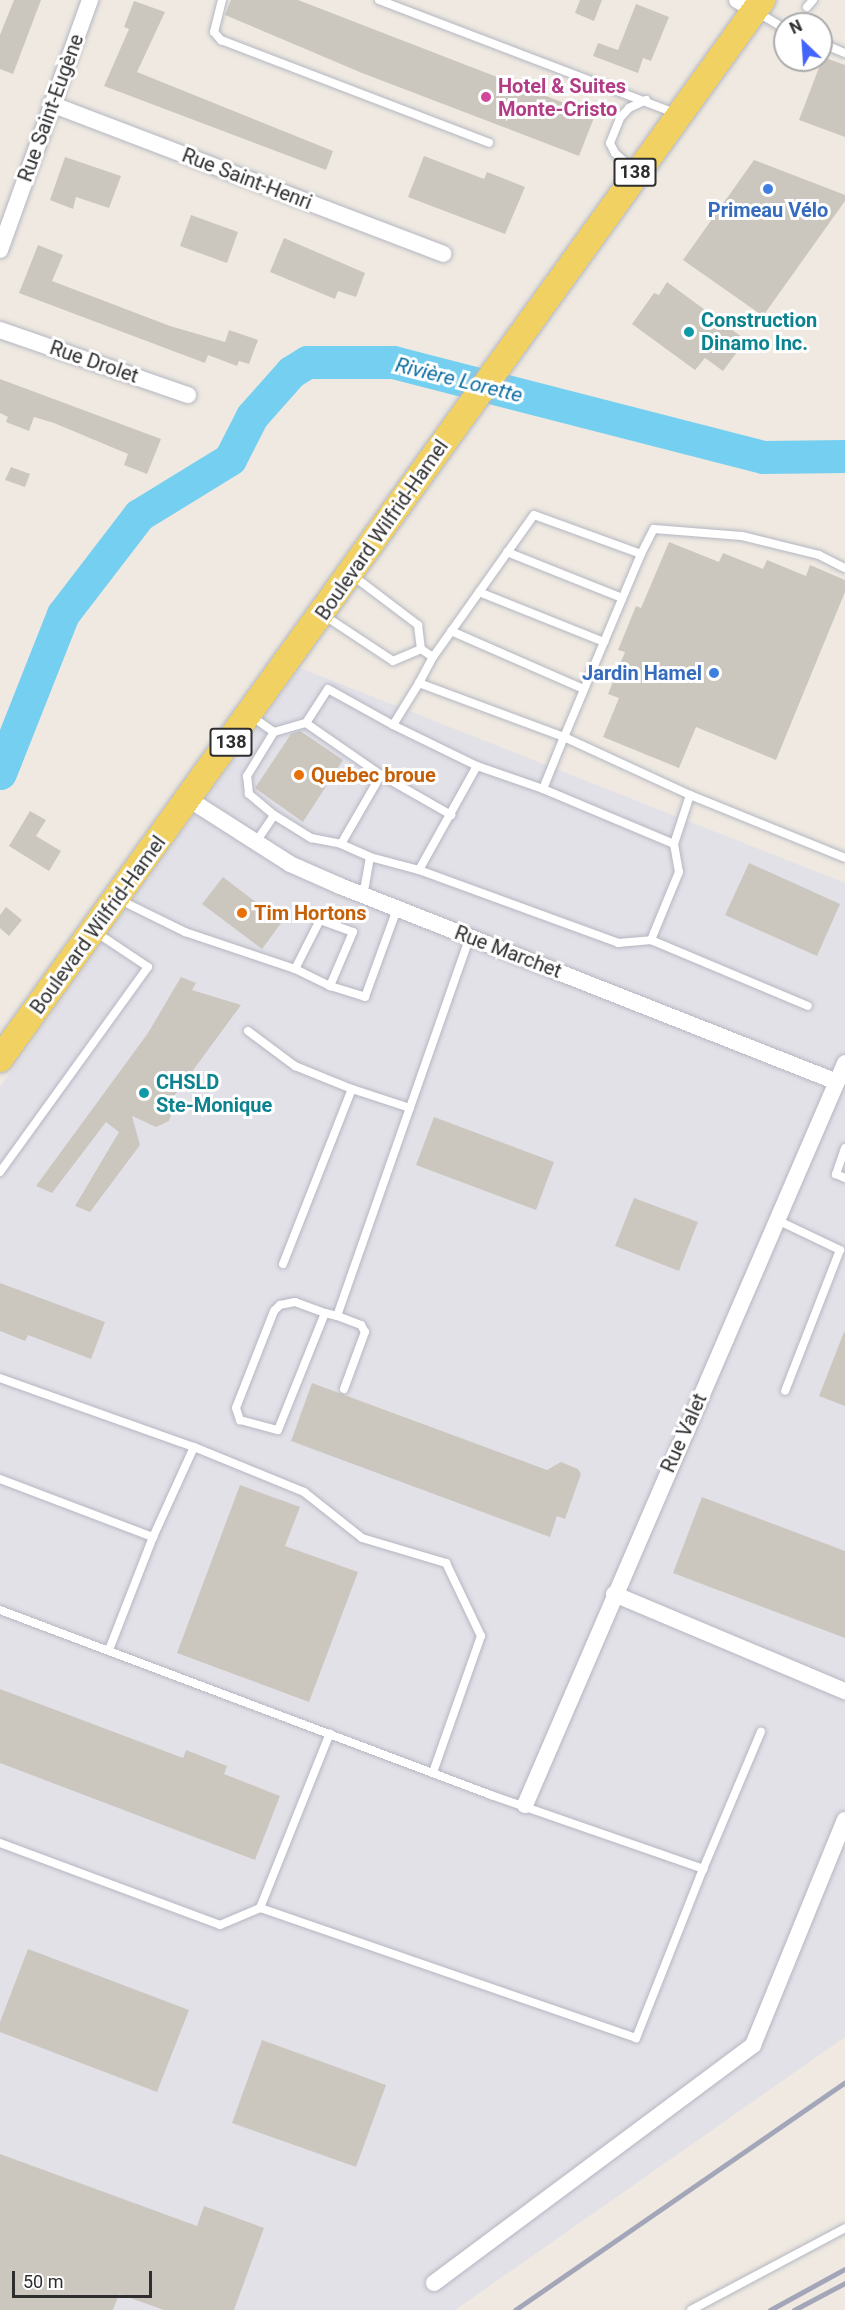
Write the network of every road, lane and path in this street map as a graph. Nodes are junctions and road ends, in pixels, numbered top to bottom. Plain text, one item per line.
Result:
1 (90, 0) edge
2 (222, 0) edge
3 (378, 0) edge
4 (752, 3) edge
5 (773, 20) edge
6 (646, 100) junction
7 (51, 104) junction
8 (678, 114) junction
9 (489, 143) dead end
10 (636, 171) junction
11 (0, 250) edge
12 (443, 254) dead end
13 (0, 330) edge
14 (188, 395) dead end
15 (507, 552) junction
16 (641, 554) junction
17 (845, 568) edge
18 (350, 574) junction
19 (479, 592) junction
20 (622, 598) junction
21 (322, 614) junction
22 (451, 631) junction
23 (604, 642) junction
24 (421, 649) junction
25 (433, 657) junction
26 (420, 683) junction
27 (585, 689) junction
28 (249, 716) junction
29 (306, 723) junction
30 (393, 724) junction
31 (274, 732) junction
32 (564, 737) junction
33 (477, 766) junction
34 (381, 775) junction
35 (543, 789) junction
36 (690, 795) junction
37 (190, 800) junction
38 (274, 815) junction
39 (451, 815) junction
40 (256, 842) junction
41 (341, 844) junction
42 (674, 844) junction
43 (370, 857) junction
44 (845, 858) edge
45 (418, 870) junction
46 (363, 895) junction
47 (117, 899) junction
48 (397, 909) junction
49 (94, 931) junction
50 (470, 937) junction
51 (651, 940) junction
52 (296, 969) junction
53 (330, 986) junction
54 (808, 1006) dead end
55 (248, 1031) dead end
56 (0, 1059) edge
57 (845, 1063) edge
58 (841, 1083) edge
59 (352, 1089) junction
60 (410, 1108) junction
61 (845, 1148) edge
62 (0, 1172) edge
63 (845, 1178) edge
64 (776, 1220) junction
65 (284, 1264) dead end
66 (325, 1313) junction
67 (338, 1316) junction
68 (0, 1378) edge
69 (344, 1389) dead end
70 (784, 1391) dead end
71 (194, 1447) junction
72 (0, 1479) edge
73 (153, 1537) junction
74 (614, 1594) junction
75 (0, 1611) edge
76 (109, 1650) junction
77 (845, 1691) edge
78 (761, 1732) dead end
79 (330, 1733) junction
80 (432, 1772) junction
81 (525, 1805) junction
82 (845, 1820) edge
83 (0, 1844) edge
84 (703, 1869) junction
85 (260, 1908) junction
86 (845, 2228) edge
87 (434, 2283) dead end
88 (691, 2310) edge

1 - 7 street, Rue Saint-Eugène
2 - 9 lane
3 - 6 lane
4 - 5 lane
4 - 8 main road, Boulevard Wilfrid-Hamel / 138
6 - 8 lane
6 - 10 lane
7 - 11 street, Rue Saint-Eugène
7 - 12 street, Rue Saint-Henri
8 - 10 main road, Boulevard Wilfrid-Hamel / 138
10 - 18 main road, Boulevard Wilfrid-Hamel / 138
13 - 14 street, Rue Drolet
15 - 16 lane
15 - 19 lane
15 - 20 lane
16 - 17 lane
16 - 20 lane
18 - 21 main road, Boulevard Wilfrid-Hamel / 138
18 - 24 lane
19 - 22 lane
19 - 23 lane
20 - 23 lane
21 - 24 lane
21 - 28 main road, Boulevard Wilfrid-Hamel / 138
22 - 25 lane
22 - 27 lane
23 - 27 lane
24 - 25 lane
25 - 26 lane
26 - 30 lane
26 - 32 lane
27 - 32 lane
28 - 31 lane
28 - 37 main road, Boulevard Wilfrid-Hamel / 138
29 - 30 lane
29 - 31 lane
29 - 34 lane
30 - 33 lane
31 - 38 lane
32 - 35 lane
32 - 36 lane
33 - 35 lane
33 - 39 lane
34 - 39 lane
34 - 41 lane
35 - 42 lane
36 - 42 lane
36 - 44 lane
37 - 40 street, Rue Marchet
37 - 47 main road, Boulevard Wilfrid-Hamel / 138
38 - 40 lane
38 - 41 lane
39 - 45 lane
40 - 46 street, Rue Marchet
41 - 43 lane
42 - 51 lane
43 - 45 lane
43 - 46 lane
45 - 51 lane
46 - 48 street, Rue Marchet
47 - 49 main road, Boulevard Wilfrid-Hamel / 138
47 - 52 lane
48 - 50 street, Rue Marchet
48 - 53 lane
49 - 56 main road, Boulevard Wilfrid-Hamel / 138
49 - 62 lane
50 - 58 street, Rue Marchet
50 - 60 lane
51 - 54 lane
52 - 53 lane
52 - 53 lane
55 - 59 lane
57 - 58 street, Rue Valet
58 - 64 street, Rue Valet
59 - 60 lane
59 - 65 lane
60 - 67 lane
61 - 63 lane
64 - 70 lane
64 - 74 street, Rue Valet
66 - 66 lane
66 - 67 lane
67 - 69 lane
68 - 71 lane
71 - 73 lane
71 - 80 lane
72 - 73 lane
73 - 76 lane
74 - 77 street
74 - 81 street, Rue Valet
75 - 76 lane
76 - 79 lane
78 - 84 lane
79 - 80 lane
79 - 85 lane
80 - 81 lane
81 - 84 lane
82 - 87 street
83 - 85 lane
84 - 85 lane
86 - 88 lane

